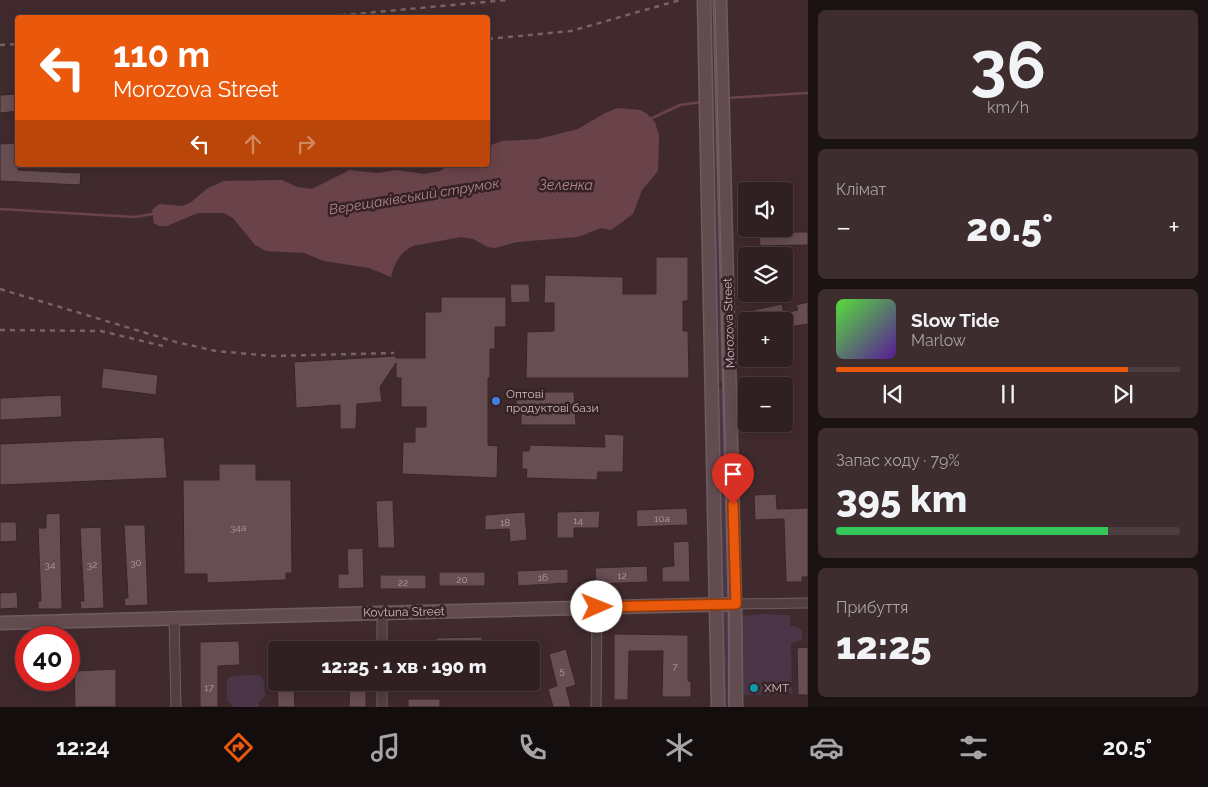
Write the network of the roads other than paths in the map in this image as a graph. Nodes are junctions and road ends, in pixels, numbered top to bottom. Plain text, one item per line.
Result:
1 (704, 0) edge
2 (720, 0) edge
3 (808, 603) edge
4 (717, 604) junction
5 (736, 604) junction
6 (597, 607) junction
7 (382, 613) junction
8 (174, 617) junction
9 (0, 623) edge
10 (382, 641) edge
11 (382, 691) edge
12 (176, 707) edge
13 (382, 707) edge
14 (596, 707) edge
15 (718, 707) edge
16 (736, 707) edge

1 - 4 main road, Morozova Street
2 - 5 main road, Morozova Street
3 - 5 street, Kovtuna Street
4 - 5 main road, Kovtuna Street
4 - 6 main road, Kovtuna Street
4 - 15 main road, Morozova Street
5 - 16 main road, Morozova Street
6 - 7 main road, Kovtuna Street
6 - 14 street
7 - 8 main road, Kovtuna Street
7 - 10 street
8 - 9 main road, Kovtuna Street
8 - 12 street
11 - 13 street

